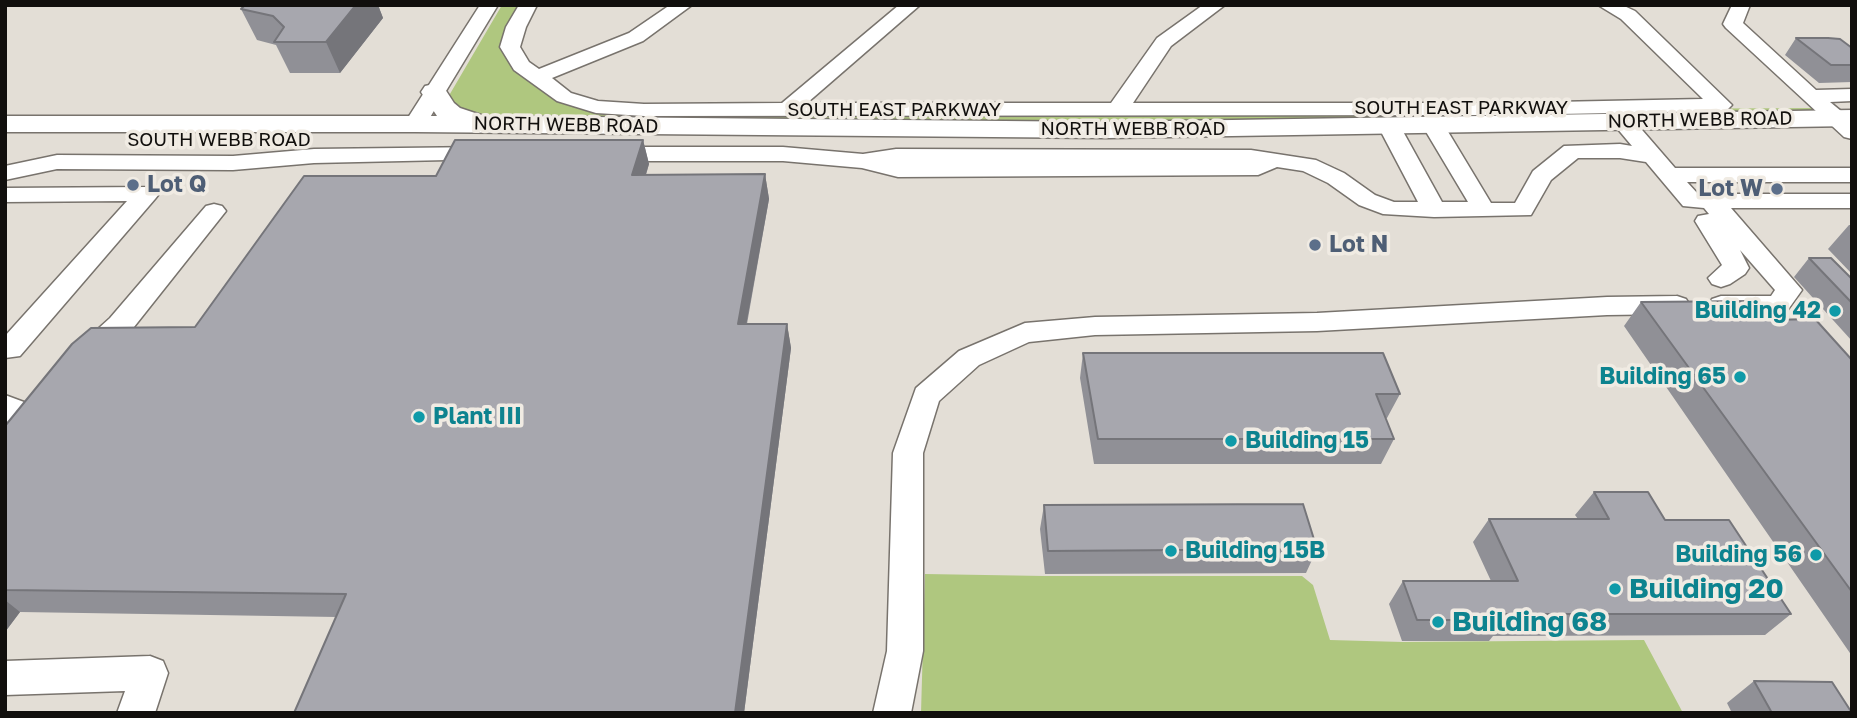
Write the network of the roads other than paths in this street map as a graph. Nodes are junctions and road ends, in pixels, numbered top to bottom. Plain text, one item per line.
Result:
1 (489, 5) edge
2 (528, 5) edge
3 (682, 5) edge
4 (911, 5) edge
5 (1216, 5) edge
6 (1607, 5) edge
7 (1741, 5) edge
8 (537, 77) junction
9 (434, 93) junction
10 (1852, 95) edge
11 (1811, 96) junction
12 (1118, 109) junction
13 (788, 110) junction
14 (5, 124) edge
15 (481, 124) junction
16 (1848, 126) edge
17 (424, 131) junction
18 (1392, 131) junction
19 (1436, 131) junction
20 (5, 140) edge
21 (1648, 152) junction
22 (504, 154) edge
23 (587, 154) edge
24 (131, 162) junction
25 (5, 173) edge
26 (1852, 175) edge
27 (101, 194) junction
28 (5, 195) edge
29 (1701, 201) junction
30 (1852, 201) edge
31 (214, 211) dead end
32 (1434, 211) junction
33 (1484, 211) junction
34 (1721, 278) dead end
35 (5, 348) edge
36 (71, 369) edge
37 (5, 678) edge
38 (136, 713) edge
39 (892, 713) edge

1 - 9 street
2 - 8 street, SOUTH EAST PARKWAY
3 - 8 street
4 - 13 street
5 - 12 street
6 - 12 street, SOUTH EAST PARKWAY
7 - 11 street
8 - 13 street, SOUTH EAST PARKWAY
9 - 15 main road
9 - 17 street
10 - 11 street
11 - 16 street
12 - 13 street, SOUTH EAST PARKWAY
14 - 17 main road, SOUTH WEBB ROAD
15 - 17 main road, NORTH WEBB ROAD
15 - 18 main road, NORTH WEBB ROAD
16 - 21 main road, NORTH WEBB ROAD
17 - 18 main road, NORTH WEBB ROAD
17 - 20 main road, SOUTH WEBB ROAD
18 - 19 main road, NORTH WEBB ROAD
18 - 32 street
19 - 21 main road, NORTH WEBB ROAD
19 - 33 street
21 - 26 street
21 - 29 street
21 - 33 street
22 - 24 street
23 - 32 street
24 - 25 street
24 - 27 street
27 - 28 street
27 - 35 street
29 - 30 street
29 - 34 street
29 - 39 street
31 - 36 street
32 - 33 street
37 - 38 street

